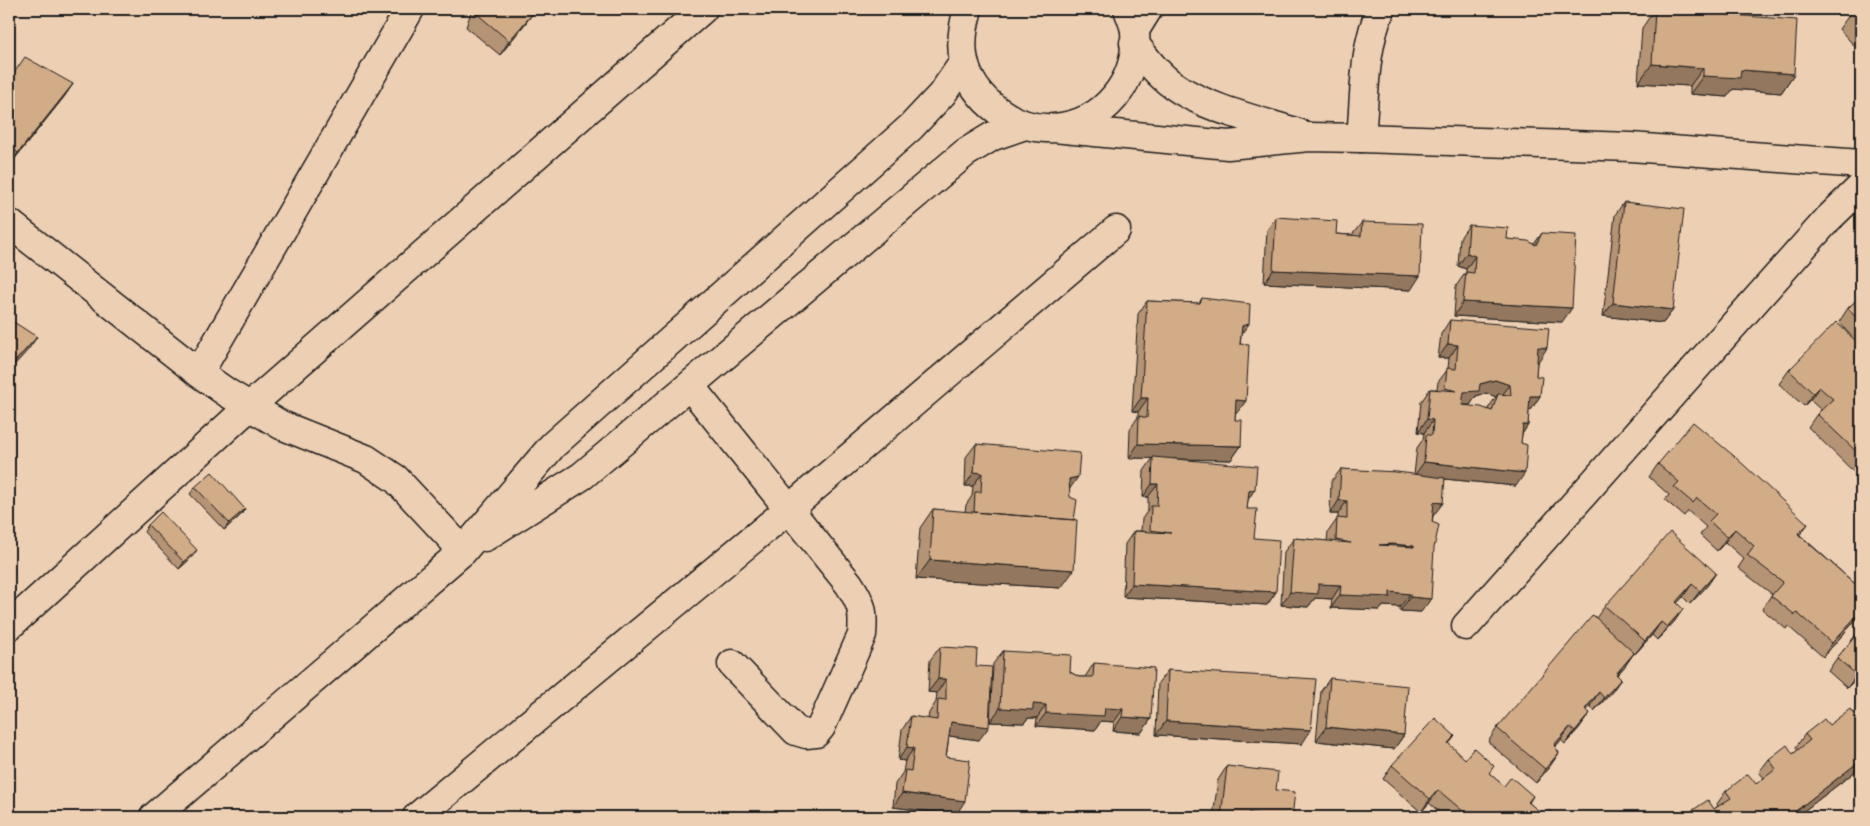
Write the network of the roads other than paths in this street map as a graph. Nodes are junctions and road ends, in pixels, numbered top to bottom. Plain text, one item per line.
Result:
1 (410, 9) edge
2 (703, 9) edge
3 (968, 9) edge
4 (1381, 9) edge
5 (1136, 22) edge
6 (964, 62) junction
7 (1026, 125) junction
8 (1054, 128) junction
9 (1309, 137) junction
10 (1361, 138) junction
11 (1861, 164) edge
12 (1861, 188) edge
13 (9, 223) edge
14 (1116, 230) dead end
15 (199, 373) junction
16 (690, 386) junction
17 (250, 406) junction
18 (789, 509) junction
19 (463, 551) junction
20 (9, 626) edge
21 (1466, 626) dead end
22 (732, 664) dead end
23 (154, 817) edge
24 (417, 817) edge

1 - 15 street
2 - 17 street
3 - 6 street
4 - 10 street
5 - 8 street
5 - 9 street
6 - 7 street
6 - 19 street
7 - 8 street
7 - 16 street
8 - 9 street
9 - 10 street
10 - 11 street
12 - 21 street
13 - 15 street
14 - 18 street
15 - 17 street
16 - 18 street
16 - 19 street
17 - 19 street
17 - 20 street
18 - 22 street
18 - 24 street
19 - 23 street

